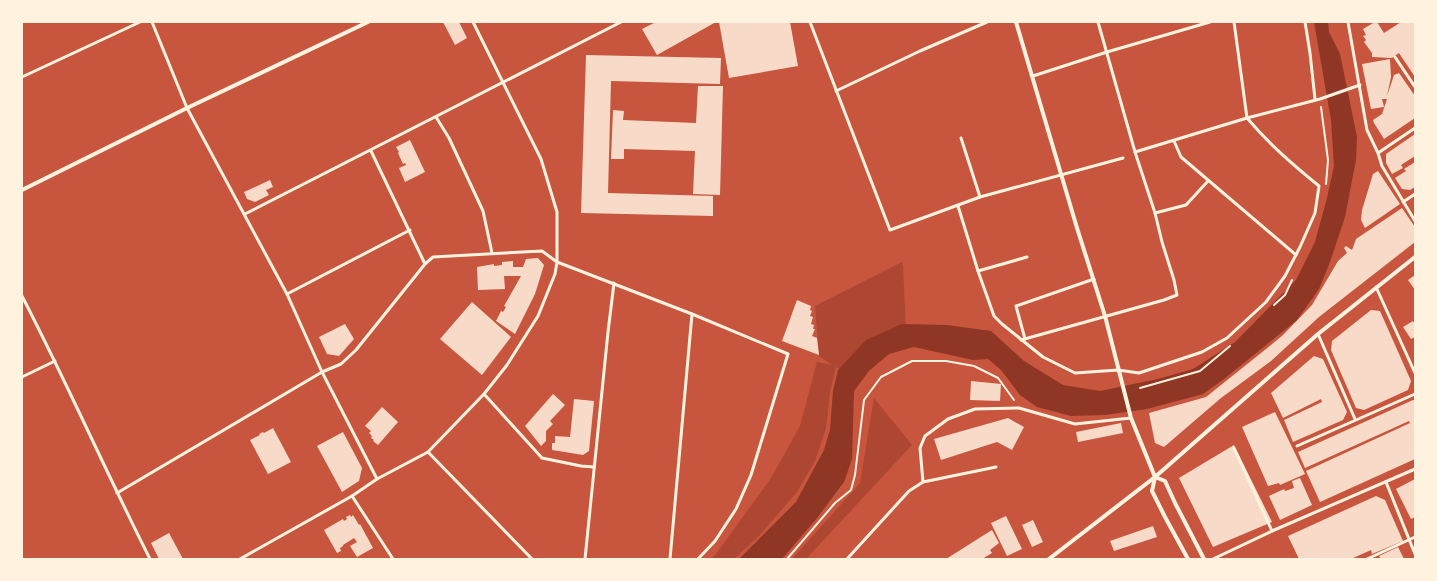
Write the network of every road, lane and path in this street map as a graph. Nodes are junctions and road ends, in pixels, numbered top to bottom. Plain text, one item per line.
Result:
1 (140, 22) edge
2 (152, 22) edge
3 (368, 22) edge
4 (473, 22) edge
5 (621, 22) edge
6 (810, 22) edge
7 (987, 22) edge
8 (1016, 22) edge
9 (1098, 22) edge
10 (1210, 22) edge
11 (1234, 22) edge
12 (1305, 22) edge
13 (1348, 22) edge
14 (1107, 52) junction
15 (1395, 57) dead end
16 (1033, 76) junction
17 (22, 77) edge
18 (504, 82) junction
19 (1360, 85) junction
20 (1415, 87) edge
21 (836, 91) junction
22 (1315, 99) junction
23 (1320, 99) junction
24 (187, 108) junction
25 (436, 117) junction
26 (1247, 118) junction
27 (1415, 128) edge
28 (961, 138) dead end
29 (1174, 141) junction
30 (371, 151) junction
31 (1135, 152) junction
32 (1378, 153) junction
33 (1123, 158) dead end
34 (1062, 174) junction
35 (1208, 181) junction
36 (22, 190) edge
37 (1325, 190) dead end
38 (1415, 194) edge
39 (980, 197) junction
40 (1403, 202) junction
41 (958, 206) junction
42 (1155, 213) junction
43 (244, 214) junction
44 (1415, 221) edge
45 (410, 230) junction
46 (492, 253) junction
47 (1296, 255) junction
48 (1415, 256) edge
49 (1027, 257) dead end
50 (557, 262) junction
51 (425, 264) junction
52 (978, 271) junction
53 (1295, 274) dead end
54 (1094, 279) junction
55 (614, 283) junction
56 (1376, 287) junction
57 (286, 294) junction
58 (22, 296) edge
59 (1274, 305) dead end
60 (692, 314) junction
61 (1105, 316) junction
62 (1318, 334) junction
63 (1023, 339) junction
64 (1235, 341) dead end
65 (55, 361) junction
66 (1118, 370) junction
67 (322, 372) junction
68 (1415, 373) edge
69 (22, 377) edge
70 (1140, 388) dead end
71 (484, 394) junction
72 (1415, 394) edge
73 (1019, 408) junction
74 (1131, 416) junction
75 (1355, 419) junction
76 (1298, 446) dead end
77 (1234, 448) dead end
78 (428, 452) junction
79 (996, 466) dead end
80 (594, 467) junction
81 (1415, 469) edge
82 (1155, 477) junction
83 (377, 479) junction
84 (923, 482) junction
85 (1386, 482) junction
86 (117, 494) junction
87 (352, 496) junction
88 (1272, 531) junction
89 (1415, 537) edge
90 (1408, 540) junction
91 (1415, 554) edge
92 (150, 559) edge
93 (240, 559) edge
94 (393, 559) edge
95 (532, 559) edge
96 (585, 559) edge
97 (670, 559) edge
98 (698, 559) edge
99 (787, 559) edge
100 (847, 559) edge
101 (1049, 559) edge
102 (1188, 559) edge
103 (1204, 559) edge
104 (1213, 559) edge
105 (1367, 559) edge

1 - 17 lane
2 - 24 lane
3 - 24 street
4 - 18 lane
5 - 18 lane
6 - 21 lane
7 - 21 lane
8 - 16 street
9 - 14 lane
10 - 14 lane
11 - 26 lane
12 - 22 lane
13 - 19 lane
14 - 16 lane
14 - 31 lane
15 - 20 lane
16 - 34 street
18 - 25 lane
18 - 50 lane
19 - 23 lane
19 - 32 lane
21 - 41 lane
22 - 23 lane
22 - 26 lane
23 - 37 path
24 - 36 street
24 - 43 lane
25 - 30 lane
25 - 46 lane
26 - 29 lane
26 - 47 lane
27 - 32 lane
28 - 39 lane
29 - 31 lane
29 - 35 lane
30 - 43 lane
30 - 45 lane
31 - 42 lane
32 - 40 lane
33 - 34 lane
34 - 39 lane
34 - 54 street
35 - 42 lane
35 - 47 lane
38 - 40 lane
39 - 41 lane
40 - 44 lane
41 - 52 lane
42 - 61 lane
43 - 57 lane
45 - 51 lane
45 - 57 lane
46 - 50 lane
46 - 51 lane
47 - 66 lane
48 - 56 street
49 - 52 lane
50 - 55 lane
50 - 71 lane
51 - 67 lane
52 - 63 lane
53 - 59 path
54 - 61 street
54 - 63 lane
55 - 60 lane
55 - 80 lane
56 - 62 street
56 - 68 lane
57 - 67 lane
58 - 65 lane
60 - 97 lane
60 - 98 lane
61 - 63 lane
61 - 66 street
62 - 75 lane
62 - 82 street
63 - 66 lane
64 - 70 path
65 - 69 lane
65 - 86 lane
66 - 74 street
67 - 83 lane
67 - 86 lane
71 - 78 lane
71 - 80 lane
72 - 75 lane
73 - 74 lane
73 - 84 lane
73 - 99 path
74 - 82 street
75 - 76 lane
77 - 88 lane
78 - 83 lane
78 - 95 lane
79 - 84 lane
80 - 96 lane
81 - 85 lane
82 - 101 street
82 - 102 street
82 - 103 street
83 - 87 lane
84 - 100 lane
85 - 88 lane
85 - 90 lane
86 - 92 lane
87 - 93 lane
87 - 94 lane
88 - 104 lane
89 - 90 lane
90 - 91 lane
90 - 105 lane

